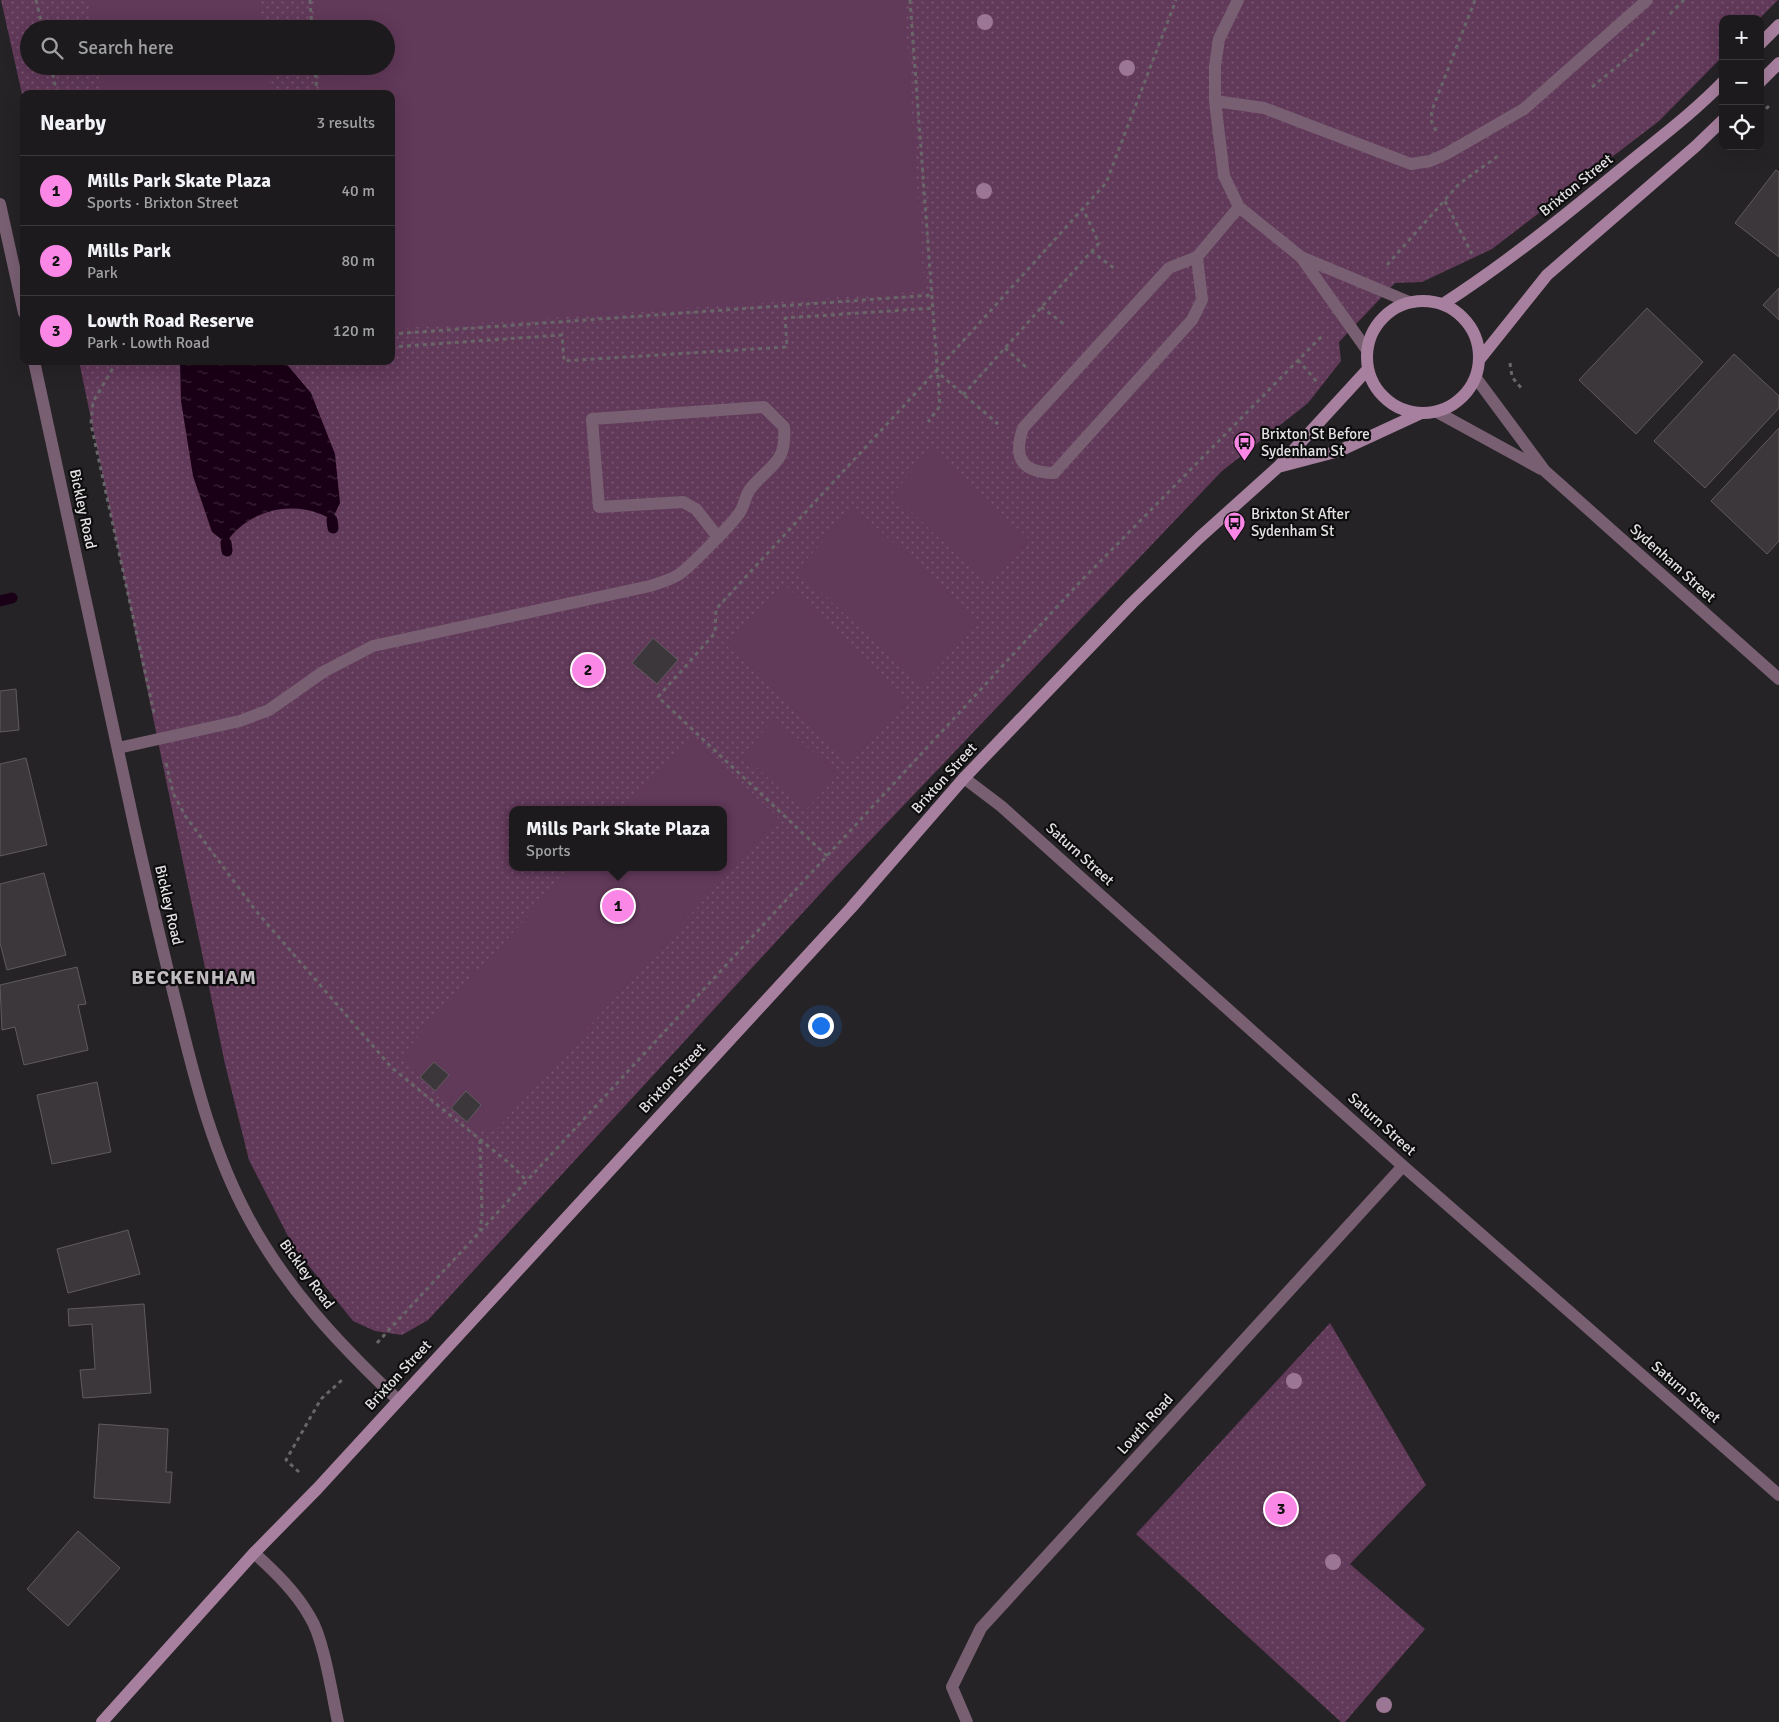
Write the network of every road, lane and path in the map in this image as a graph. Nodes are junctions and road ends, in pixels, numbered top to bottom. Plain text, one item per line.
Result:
1 (36, 0) edge
2 (310, 0) edge
3 (910, 0) edge
4 (1176, 0) edge
5 (1238, 0) edge
6 (1475, 0) edge
7 (1648, 0) edge
8 (41, 20) edge
9 (311, 20) edge
10 (1779, 25) edge
11 (1764, 40) edge
12 (1779, 64) edge
13 (53, 75) edge
14 (316, 75) edge
15 (1764, 78) edge
16 (1719, 86) edge
17 (56, 90) edge
18 (317, 90) edge
19 (1215, 101) junction
20 (1719, 124) edge
21 (1446, 154) junction
22 (1459, 184) dead end
23 (0, 204) edge
24 (1239, 207) junction
25 (1083, 209) junction
26 (1091, 251) junction
27 (1197, 257) junction
28 (1301, 257) junction
29 (1115, 269) dead end
30 (20, 295) edge
31 (933, 295) junction
32 (1409, 302) junction
33 (1443, 304) junction
34 (1041, 307) junction
35 (934, 308) junction
36 (1064, 324) dead end
37 (1331, 326) dead end
38 (395, 334) edge
39 (395, 347) edge
40 (1005, 348) junction
41 (1367, 350) junction
42 (1298, 360) junction
43 (1479, 360) junction
44 (35, 365) edge
45 (113, 365) edge
46 (1026, 367) dead end
47 (1368, 369) junction
48 (936, 371) junction
49 (1476, 378) junction
50 (1317, 382) dead end
51 (964, 394) junction
52 (1437, 412) junction
53 (1419, 414) junction
54 (928, 422) dead end
55 (1004, 429) dead end
56 (1278, 467) junction
57 (1546, 471) junction
58 (717, 536) junction
59 (1779, 679) edge
60 (675, 705) dead end
61 (671, 710) junction
62 (156, 722) dead end
63 (118, 748) junction
64 (164, 757) dead end
65 (964, 778) junction
66 (827, 856) junction
67 (480, 1139) junction
68 (1403, 1166) junction
69 (527, 1181) junction
70 (480, 1231) junction
71 (384, 1335) dead end
72 (339, 1384) dead end
73 (397, 1399) junction
74 (286, 1460) dead end
75 (1779, 1494) edge
76 (254, 1553) junction
77 (102, 1722) edge
78 (338, 1722) edge
79 (967, 1722) edge

1 - 8 path
2 - 9 path
3 - 31 path
4 - 25 path
5 - 19 street
6 - 21 path
7 - 21 street
10 - 11 main road
12 - 15 main road
13 - 17 path
14 - 18 path
16 - 33 main road, Brixton Street
19 - 21 street
19 - 24 street
20 - 43 main road, Brixton Street
21 - 22 path
23 - 30 street
24 - 27 street
24 - 28 street
25 - 26 path
25 - 48 path
26 - 29 path
26 - 34 path
27 - 27 street
28 - 32 street
28 - 41 street
31 - 35 path
31 - 38 path
32 - 33 main road, Brixton Street
32 - 41 main road, Brixton Street
33 - 43 main road, Brixton Street
34 - 36 path
34 - 40 path
35 - 39 path
35 - 48 path
37 - 42 path
40 - 46 path
40 - 51 path
41 - 47 main road, Brixton Street
42 - 50 path
42 - 66 path
43 - 49 main road, Brixton Street
44 - 63 street, Bickley Road
45 - 62 path
47 - 53 main road, Brixton Street
47 - 56 main road, Brixton Street
48 - 51 path
48 - 54 path
48 - 61 path
49 - 52 main road, Brixton Street
49 - 57 street, Sydenham Street
51 - 55 path
52 - 53 main road, Brixton Street
52 - 57 street, Sydenham Street
53 - 56 main road, Brixton Street
56 - 65 main road, Brixton Street
57 - 59 street, Sydenham Street
58 - 58 street
58 - 63 street
60 - 61 path
61 - 66 path
63 - 73 street, Bickley Road
64 - 67 path
65 - 68 street, Saturn Street
65 - 73 main road, Brixton Street
66 - 69 path
67 - 69 path
67 - 70 path
68 - 75 street, Saturn Street
68 - 79 street, Lowth Road
69 - 70 path
70 - 71 path
72 - 74 path
73 - 76 main road, Brixton Street
76 - 77 main road, Brixton Street
76 - 78 street

